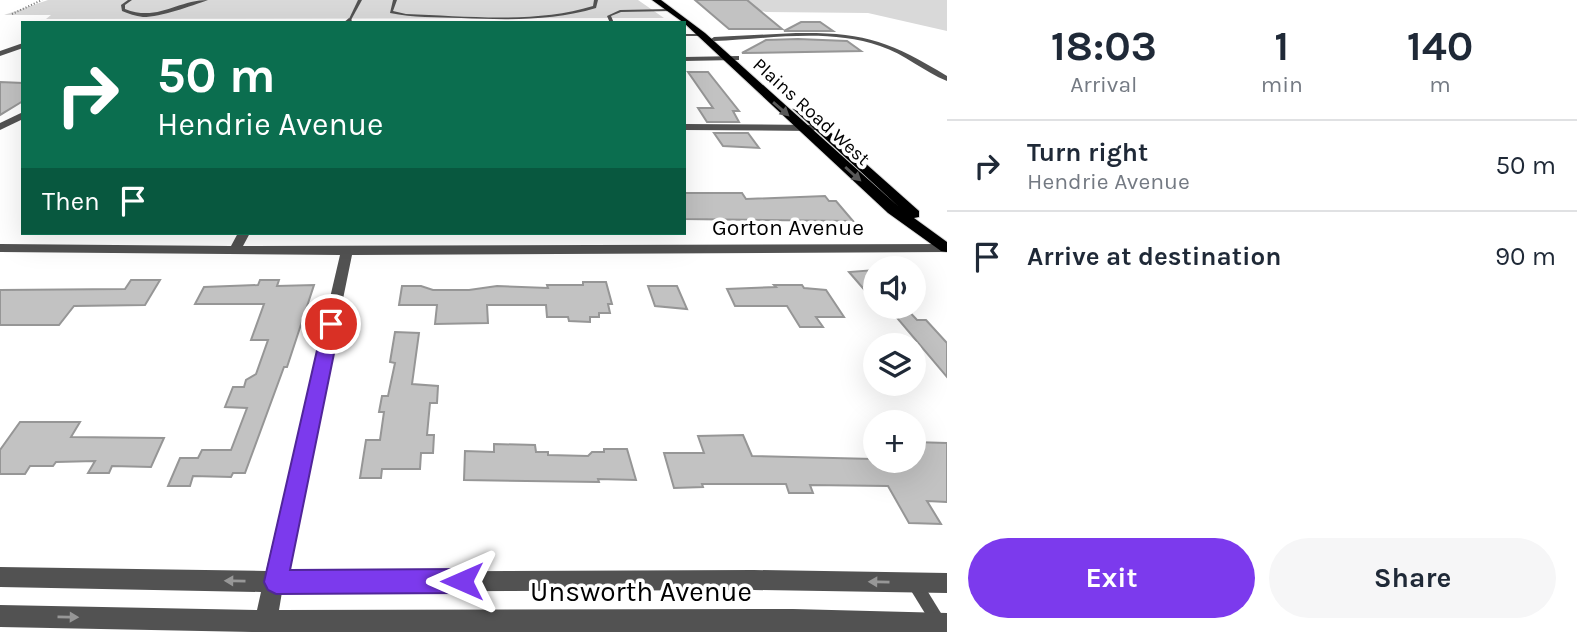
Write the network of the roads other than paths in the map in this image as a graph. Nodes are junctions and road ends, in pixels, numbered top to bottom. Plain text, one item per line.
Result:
1 (130, 0) edge
2 (206, 0) edge
3 (360, 0) edge
4 (395, 0) edge
5 (596, 0) edge
6 (656, 0) edge
7 (667, 5) edge
8 (347, 21) edge
9 (611, 21) edge
10 (686, 21) edge
11 (686, 21) edge
12 (686, 35) edge
13 (702, 35) junction
14 (714, 39) junction
15 (21, 46) edge
16 (0, 54) edge
17 (731, 58) junction
18 (686, 59) edge
19 (947, 79) edge
20 (21, 117) edge
21 (0, 127) edge
22 (686, 127) edge
23 (802, 128) junction
24 (822, 128) junction
25 (243, 235) edge
26 (0, 248) edge
27 (947, 248) edge
28 (235, 250) junction
29 (347, 251) junction
30 (0, 577) edge
31 (276, 582) junction
32 (914, 583) junction
33 (947, 583) edge
34 (0, 616) edge
35 (943, 624) edge
36 (265, 626) edge

1 - 2 lane
3 - 8 lane
4 - 5 lane
6 - 7 main road, Plains Road West
7 - 9 lane
7 - 10 main road, Plains Road West
7 - 14 main road, Plains Road West
11 - 13 main road, Plains Road West
12 - 13 lane
13 - 17 main road, Plains Road West
14 - 17 main road, Plains Road West
14 - 19 street
15 - 16 street
17 - 18 street
17 -> 23 main road, Plains Road West
17 - 24 main road, Plains Road West
20 - 21 street
22 - 23 street
23 - 24 street
23 -> 27 main road, Plains Road West
24 - 27 main road, Plains Road West
25 - 28 street
26 - 28 street, Gorton Avenue
27 - 29 street, Gorton Avenue
28 - 29 street, Gorton Avenue
29 - 31 street
31 -> 30 street, Unsworth Avenue
32 -> 31 street, Unsworth Avenue
31 - 36 street
32 - 33 street, Unsworth Avenue
32 - 35 lane
34 -> 36 street, Unsworth Avenue
35 - 36 street, Unsworth Avenue

